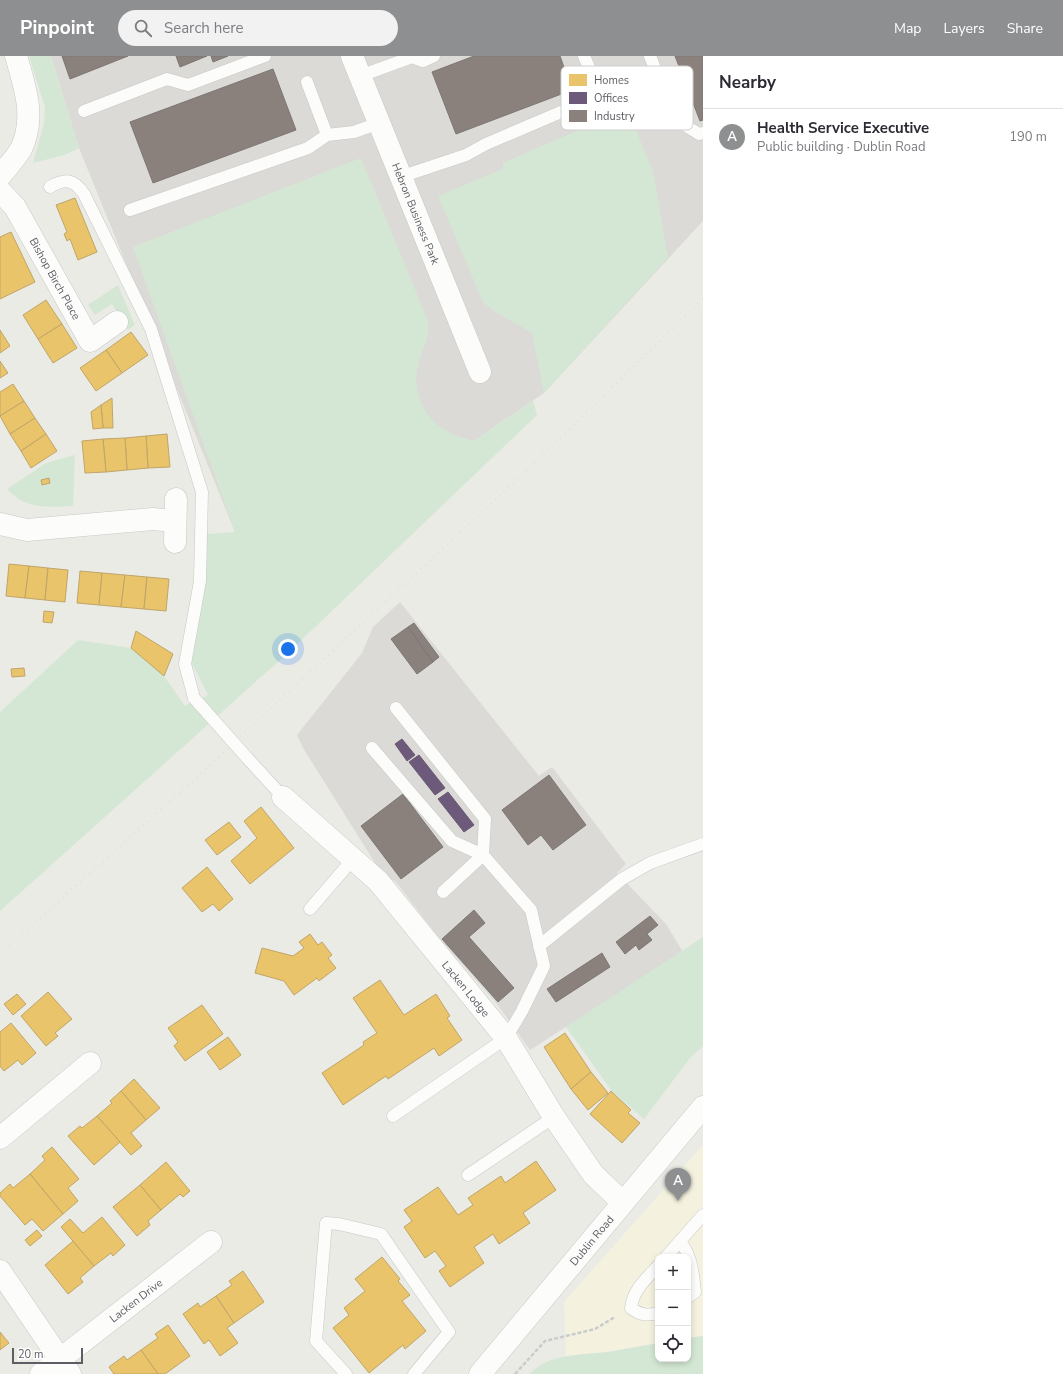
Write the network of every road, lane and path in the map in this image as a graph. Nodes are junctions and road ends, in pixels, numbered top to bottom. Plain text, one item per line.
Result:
1 (16, 56) edge
2 (265, 56) edge
3 (352, 56) edge
4 (412, 56) edge
5 (434, 56) edge
6 (584, 56) edge
7 (650, 56) edge
8 (588, 66) edge
9 (654, 66) edge
10 (360, 76) junction
11 (307, 82) dead end
12 (84, 111) dead end
13 (561, 112) edge
14 (379, 123) junction
15 (692, 130) edge
16 (703, 133) edge
17 (327, 135) junction
18 (0, 176) edge
19 (400, 177) junction
20 (50, 187) dead end
21 (0, 191) edge
22 (130, 210) dead end
23 (117, 322) dead end
24 (480, 372) dead end
25 (0, 524) edge
26 (176, 542) dead end
27 (396, 708) dead end
28 (372, 748) dead end
29 (283, 797) joint
30 (703, 844) edge
31 (483, 855) junction
32 (353, 859) junction
33 (443, 892) dead end
34 (310, 909) dead end
35 (539, 946) junction
36 (506, 1038) junction
37 (90, 1063) dead end
38 (703, 1107) edge
39 (393, 1116) dead end
40 (554, 1117) junction
41 (0, 1138) edge
42 (468, 1176) dead end
43 (622, 1202) junction
44 (703, 1215) edge
45 (211, 1242) dead end
46 (680, 1242) junction
47 (669, 1254) edge
48 (655, 1269) edge
49 (0, 1271) edge
50 (691, 1295) edge
51 (630, 1308) junction
52 (655, 1314) edge
53 (64, 1366) edge
54 (41, 1374) edge
55 (346, 1374) edge
56 (414, 1374) edge
57 (480, 1374) edge
58 (515, 1374) edge

1 - 18 street
2 - 12 lane
3 - 10 street, Hebron Business Park
4 - 5 lane
4 - 10 lane
6 - 8 lane
7 - 9 lane
10 - 14 street, Hebron Business Park
11 - 17 lane
13 - 19 lane
14 - 17 lane
14 - 19 street, Hebron Business Park
15 - 16 lane
17 - 22 lane
19 - 24 street, Hebron Business Park
20 - 29 lane, bridge
21 - 23 street, Bishop Birch Place
25 - 26 street
27 - 31 lane
28 - 31 lane
29 - 32 street, Lacken Lodge
30 - 35 lane
31 - 33 lane
31 - 35 lane
32 - 34 lane
32 - 36 street, Lacken Lodge
35 - 36 lane
36 - 39 lane
36 - 40 street, Lacken Lodge
37 - 41 street
38 - 43 street, Dublin Road
40 - 42 lane
40 - 43 street, Lacken Lodge
43 - 57 street, Dublin Road
44 - 46 lane
45 - 53 street, Lacken Drive
46 - 47 lane
46 - 50 lane
48 - 51 lane
49 - 53 street
51 - 52 lane
51 - 58 path
53 - 54 street, Lacken Drive
55 - 56 lane

